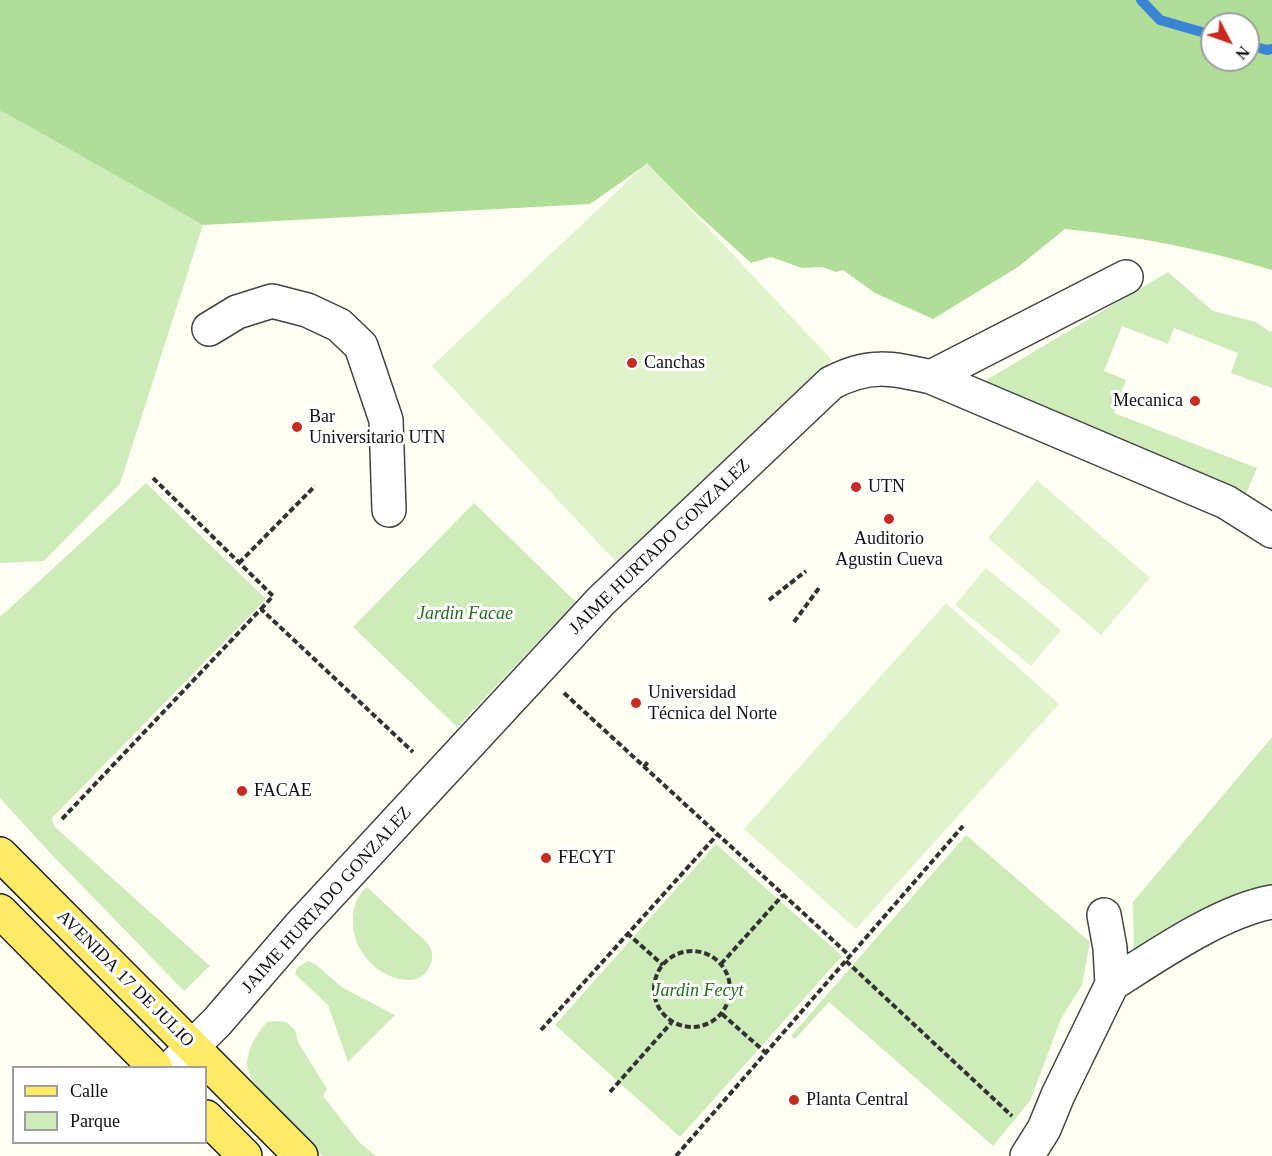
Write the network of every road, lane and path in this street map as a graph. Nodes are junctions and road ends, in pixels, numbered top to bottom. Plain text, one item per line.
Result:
1 (1126, 277) dead end
2 (209, 329) dead end
3 (931, 377) junction
4 (153, 478) dead end
5 (315, 486) dead end
6 (389, 510) dead end
7 (1272, 531) edge
8 (239, 563) junction
9 (806, 571) dead end
10 (819, 588) dead end
11 (769, 600) dead end
12 (261, 609) junction
13 (794, 622) dead end
14 (562, 691) dead end
15 (414, 753) dead end
16 (650, 760) dead end
17 (644, 767) junction
18 (62, 819) dead end
19 (963, 826) dead end
20 (717, 835) junction
21 (0, 855) edge
22 (783, 896) junction
23 (1272, 902) edge
24 (0, 911) edge
25 (1104, 915) dead end
26 (627, 933) junction
27 (850, 956) junction
28 (846, 962) junction
29 (721, 964) junction
30 (663, 965) junction
31 (1112, 984) junction
32 (722, 1014) junction
33 (671, 1023) junction
34 (541, 1030) dead end
35 (766, 1053) junction
36 (182, 1057) edge
37 (154, 1066) edge
38 (207, 1078) edge
39 (610, 1092) dead end
40 (207, 1118) edge
41 (1018, 1122) dead end
42 (245, 1156) edge
43 (301, 1156) edge
44 (676, 1156) edge
45 (1027, 1156) edge

1 - 3 lane
2 - 6 lane
3 - 7 lane, JAIME HURTADO GONZALEZ
3 - 36 lane, JAIME HURTADO GONZALEZ
4 - 8 path
5 - 8 path
8 - 12 path
9 - 11 path
10 - 13 path
12 - 15 path
12 - 18 path
14 - 17 path
16 - 17 path
17 - 20 path
19 - 27 path
20 - 22 path
20 - 26 path
21 - 36 main road, AVENIDA 17 DE JULIO
22 - 27 path
22 - 29 path
23 - 31 lane
24 - 37 main road
25 - 31 lane
26 - 30 path
26 - 34 path
27 - 28 path
28 - 35 path
28 - 41 path
29 - 30 path
29 - 32 path
30 - 33 path
31 - 45 lane
32 - 33 path
32 - 35 path
33 - 39 path
35 - 44 path
38 - 43 main road, AVENIDA 17 DE JULIO
40 - 42 main road

